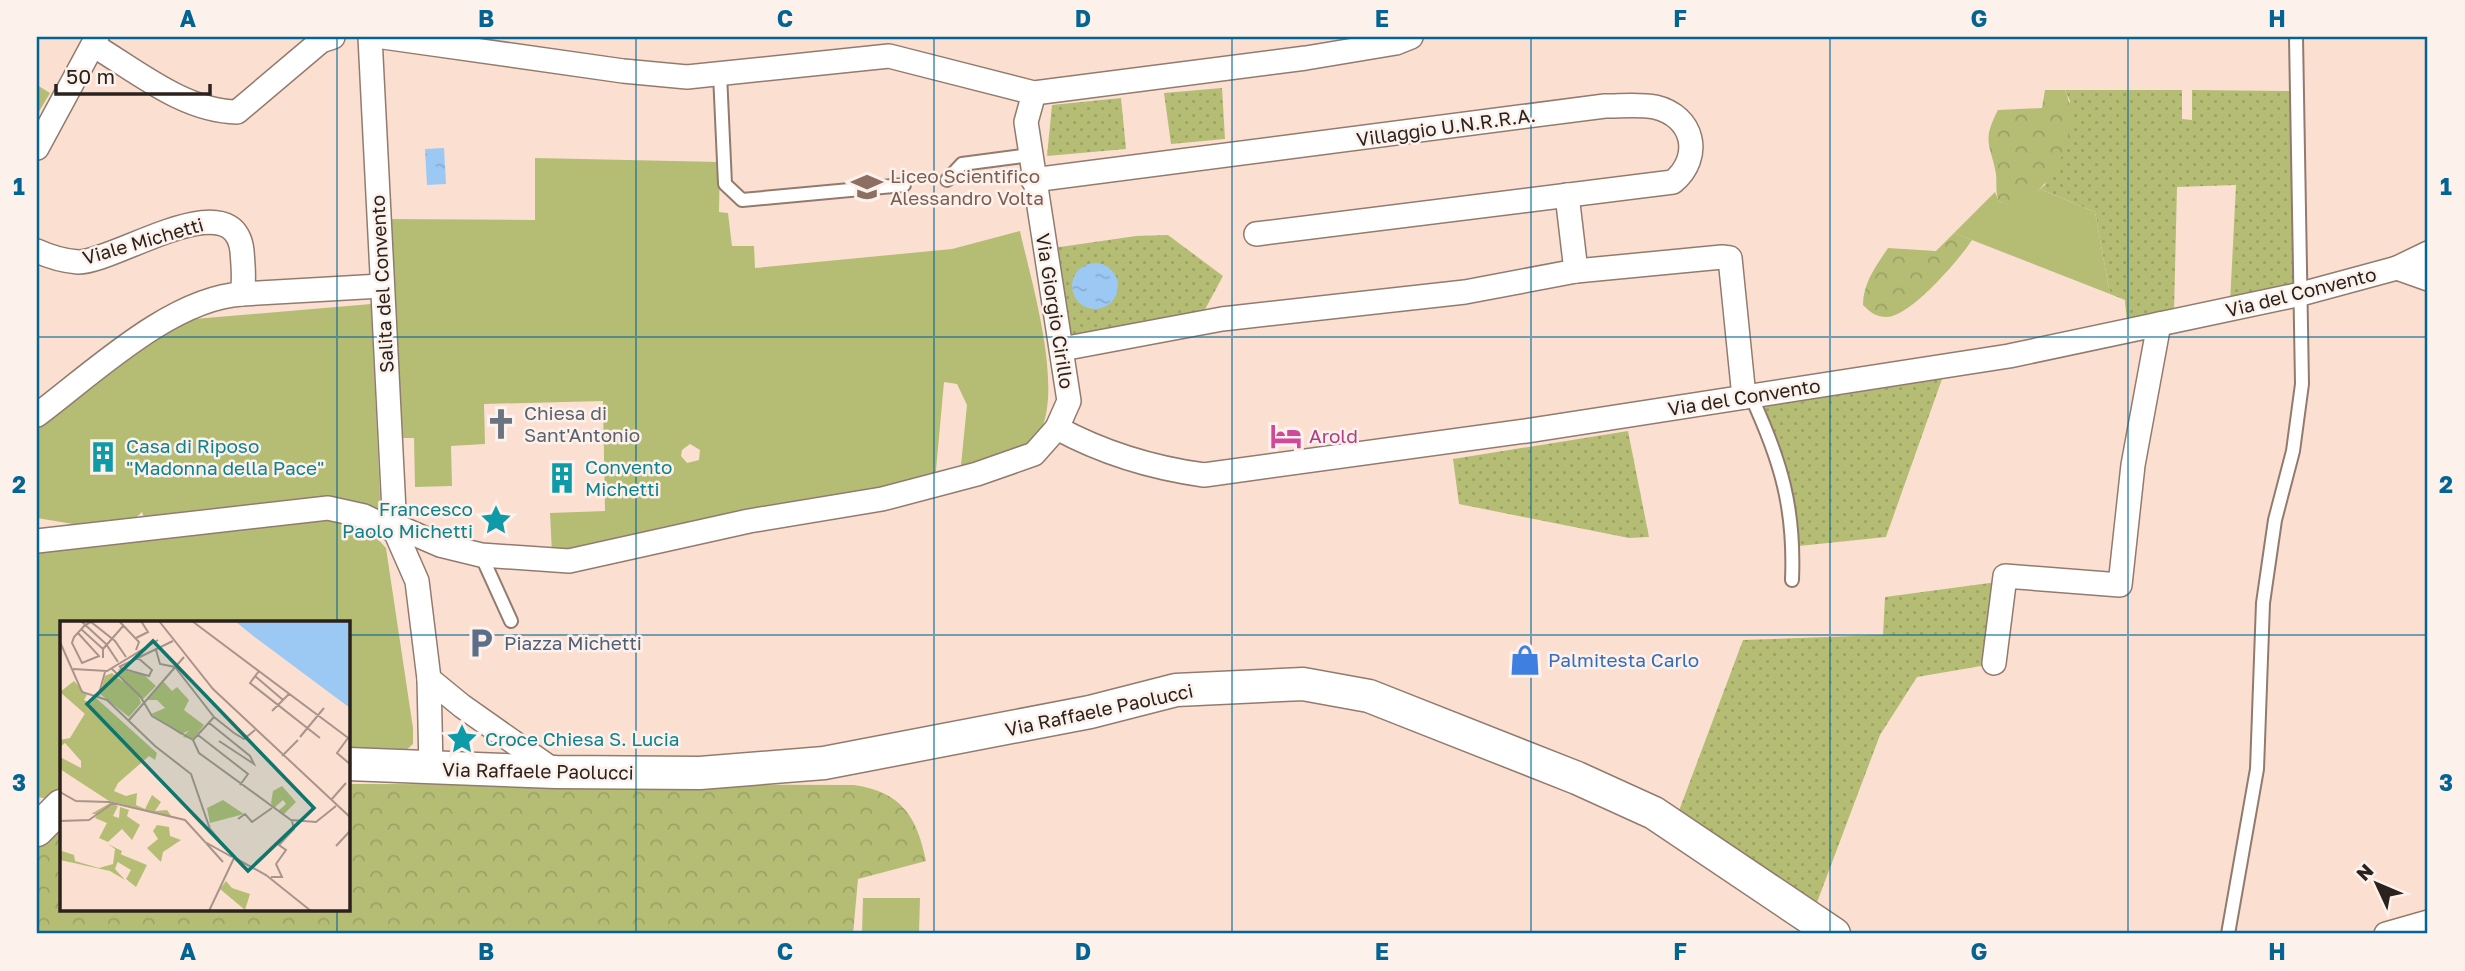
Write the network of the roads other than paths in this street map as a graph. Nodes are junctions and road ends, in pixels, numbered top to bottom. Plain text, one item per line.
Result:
1 (333, 37) edge
2 (370, 37) edge
3 (383, 37) edge
4 (1411, 37) edge
5 (2297, 37) edge
6 (95, 41) edge
7 (720, 74) junction
8 (1034, 93) junction
9 (37, 148) edge
10 (1030, 155) junction
11 (947, 180) dead end
12 (1033, 180) junction
13 (904, 185) dead end
14 (1567, 195) junction
15 (1256, 234) dead end
16 (37, 251) edge
17 (2428, 253) edge
18 (2397, 268) junction
19 (1576, 271) junction
20 (2428, 279) edge
21 (381, 286) junction
22 (242, 294) junction
23 (2301, 294) junction
24 (2159, 324) junction
25 (1062, 349) junction
26 (1748, 396) junction
27 (37, 415) edge
28 (1057, 428) junction
29 (395, 531) junction
30 (37, 541) edge
31 (481, 555) junction
32 (1792, 580) dead end
33 (510, 621) dead end
34 (1994, 663) dead end
35 (429, 678) junction
36 (350, 764) edge
37 (432, 768) junction
38 (556, 772) junction
39 (60, 807) edge
40 (37, 830) edge
41 (2428, 922) edge
42 (1834, 934) edge
43 (2228, 934) edge
44 (2386, 934) edge

1 - 6 street
2 - 21 street, Salita del Convento
3 - 7 street
4 - 8 street
5 - 23 lane
6 - 9 street
7 - 8 street
7 - 13 lane
8 - 10 street, Via Giorgio Cirillo
10 - 11 lane
10 - 12 street, Via Giorgio Cirillo
12 - 14 street, Villaggio U.N.R.R.A.
12 - 25 street, Via Giorgio Cirillo
14 - 15 street, Villaggio U.N.R.R.A.
14 - 19 street
16 - 22 street, Viale Michetti
17 - 18 street, Via del Convento
18 - 20 street
18 - 23 street, Via del Convento
19 - 25 street
19 - 26 street
21 - 22 street
21 - 29 street, Salita del Convento
22 - 27 street
23 - 24 street, Via del Convento
23 - 43 lane
24 - 26 street, Via del Convento
24 - 34 street
25 - 28 street, Via Giorgio Cirillo
26 - 28 street, Via del Convento
26 - 32 lane
28 - 31 street, Via Giorgio Cirillo
29 - 30 street
29 - 31 street, Via Giorgio Cirillo
29 - 35 street
31 - 33 lane
35 - 37 street
35 - 38 street
36 - 37 main road, Via Raffaele Paolucci
37 - 38 main road, Via Raffaele Paolucci
38 - 42 main road, Via Raffaele Paolucci
39 - 40 main road
41 - 44 street

